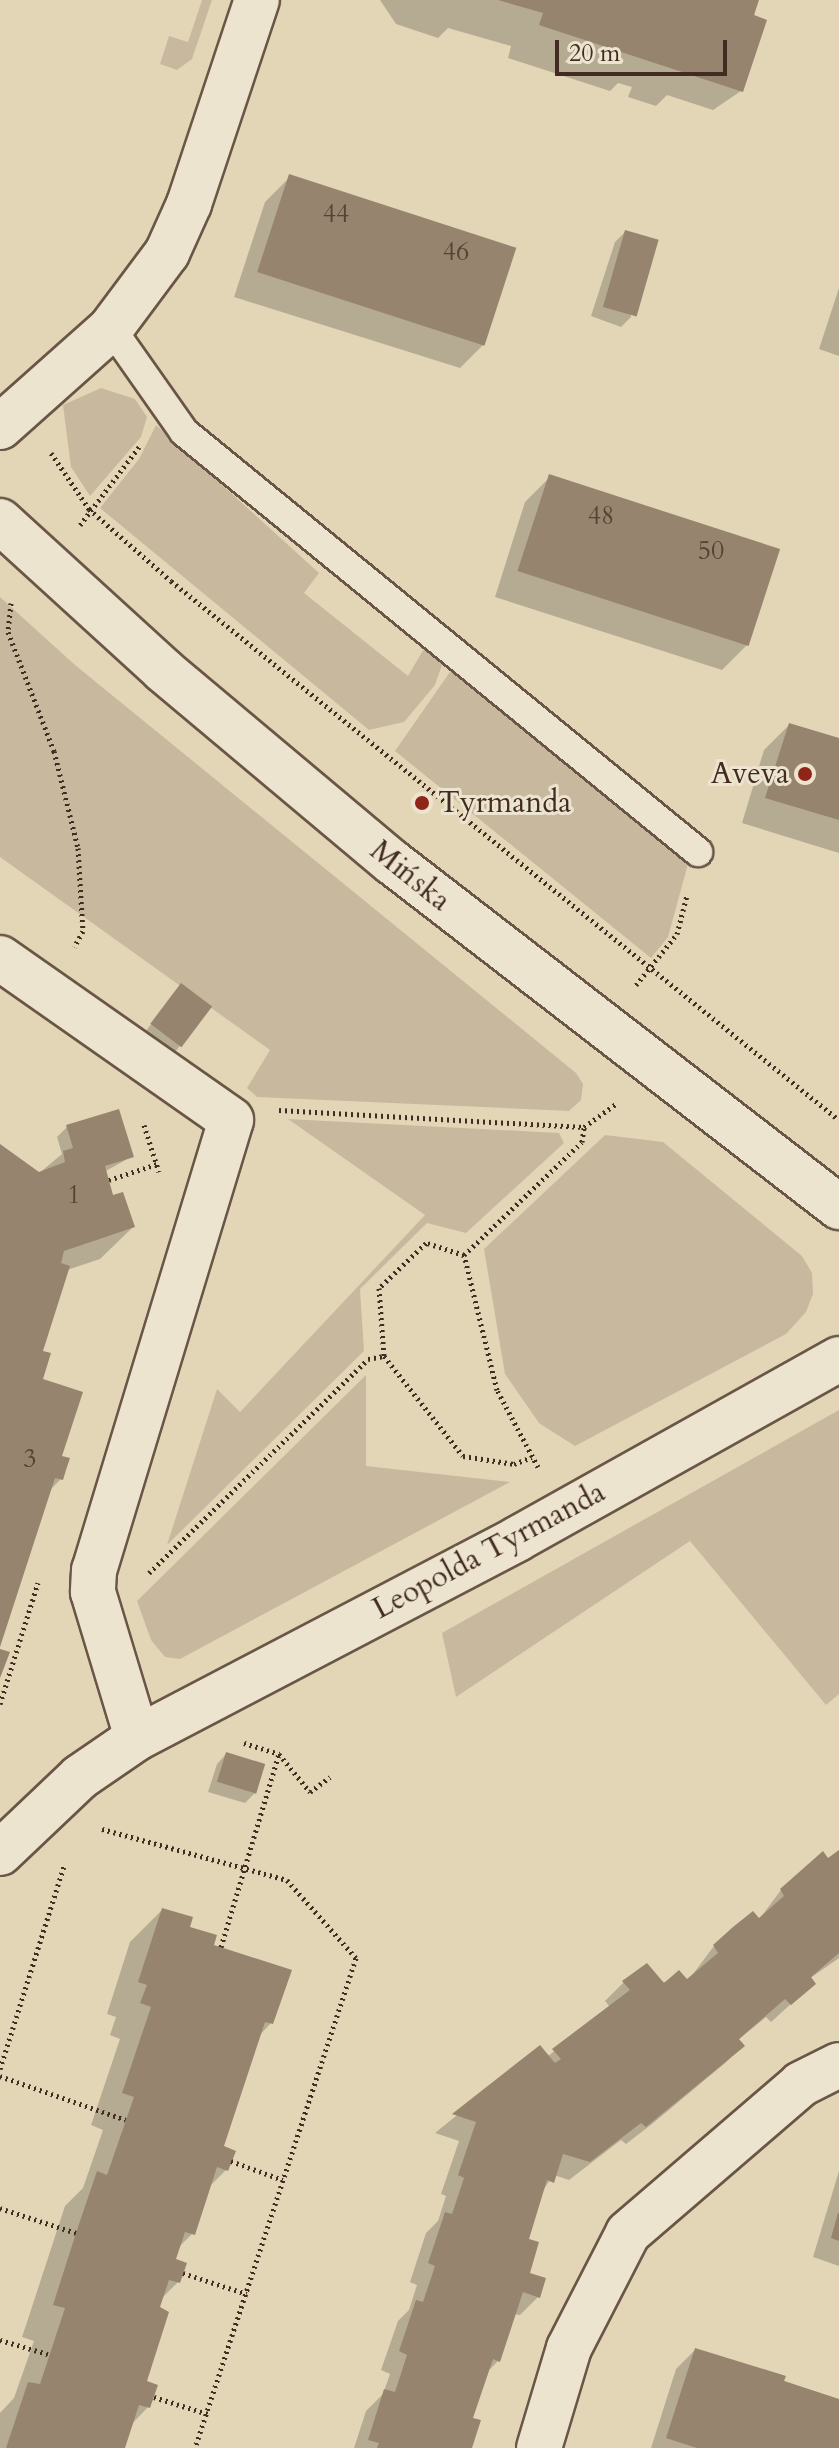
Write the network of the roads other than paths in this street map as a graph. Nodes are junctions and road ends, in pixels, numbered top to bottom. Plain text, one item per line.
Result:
1 (257, 0) edge
2 (111, 328) junction
3 (0, 427) edge
4 (0, 521) edge
5 (698, 852) road end
6 (0, 958) edge
7 (839, 1207) edge
8 (839, 1359) edge
9 (137, 1738) junction
10 (0, 1853) edge
11 (839, 2065) edge
12 (539, 2448) edge

1 - 2 street
2 - 3 street
2 - 5 lane
4 - 7 street, Mińska
6 - 9 street
8 - 9 street, Leopolda Tyrmanda
9 - 10 street, Leopolda Tyrmanda
11 - 12 street

